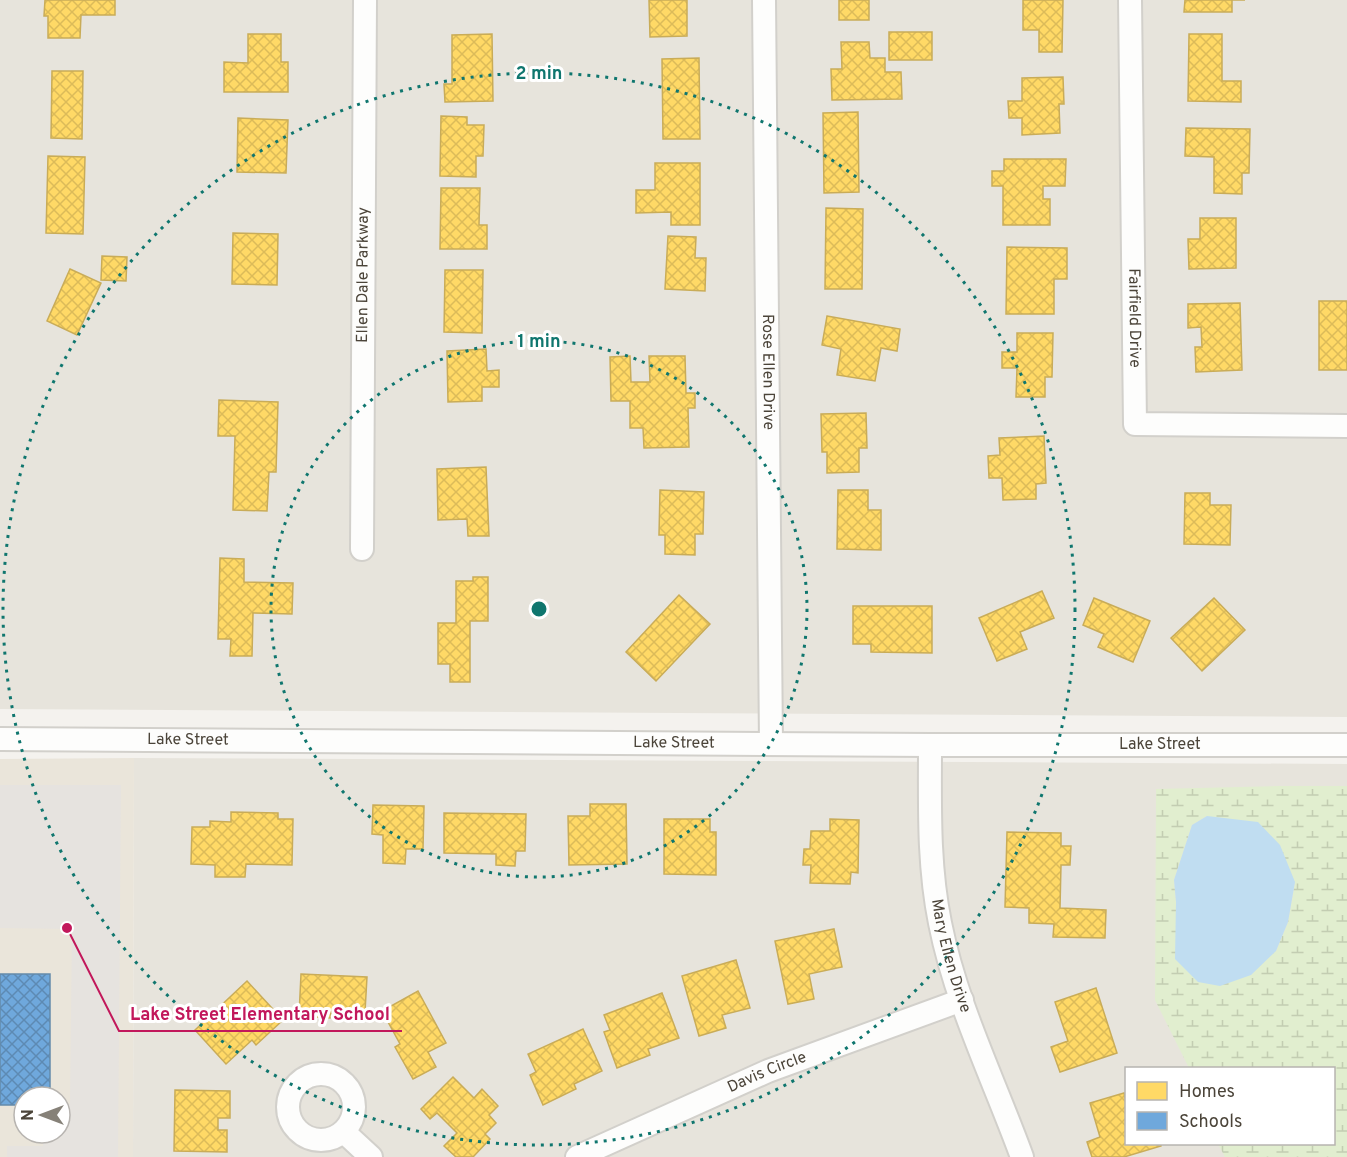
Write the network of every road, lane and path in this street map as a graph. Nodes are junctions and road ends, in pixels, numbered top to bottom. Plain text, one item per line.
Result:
1 (365, 0) edge
2 (764, 0) edge
3 (1130, 0) edge
4 (1347, 426) edge
5 (362, 549) dead end
6 (0, 739) edge
7 (771, 743) junction
8 (930, 745) junction
9 (1347, 745) edge
10 (962, 1000) junction
11 (344, 1132) dead end
12 (585, 1155) edge
13 (371, 1157) edge
14 (1022, 1157) edge

1 - 5 street, Ellen Dale Parkway
2 - 7 street, Rose Ellen Drive
3 - 4 street, Fairfield Drive
6 - 7 street, Lake Street
7 - 8 street, Lake Street
8 - 9 street, Lake Street
8 - 10 street, Mary Ellen Drive
10 - 12 street, Davis Circle
10 - 14 street, Mary Ellen Drive
11 - 13 street

